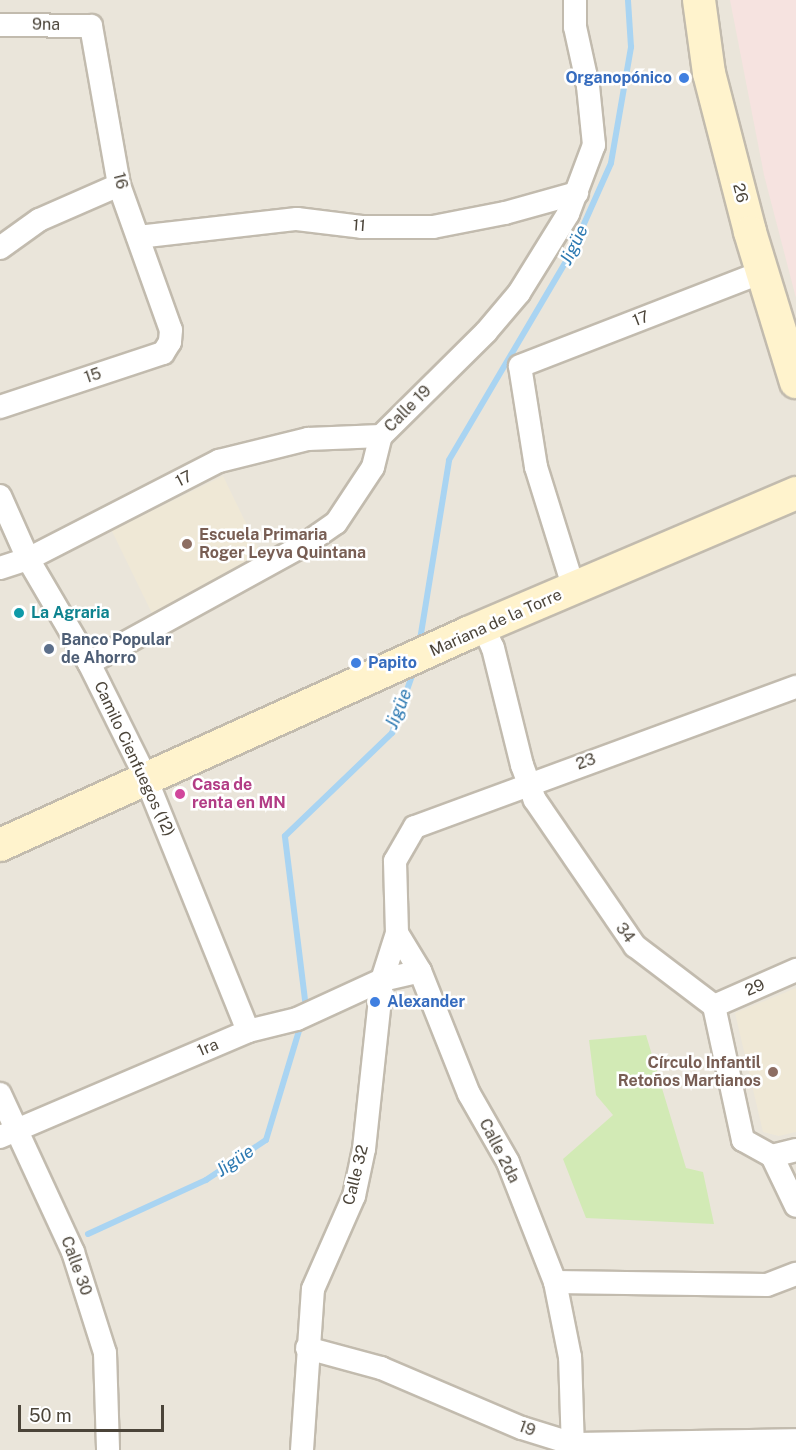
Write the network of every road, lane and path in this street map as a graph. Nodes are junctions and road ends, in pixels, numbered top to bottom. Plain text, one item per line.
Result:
1 (575, 0) edge
2 (699, 0) edge
3 (0, 25) edge
4 (91, 26) joint
5 (119, 185) junction
6 (577, 192) junction
7 (138, 237) junction
8 (0, 248) edge
9 (762, 272) junction
10 (171, 330) joint
11 (796, 382) edge
12 (0, 407) edge
13 (381, 436) junction
14 (796, 493) edge
15 (0, 496) edge
16 (28, 559) junction
17 (0, 568) edge
18 (574, 589) junction
19 (483, 626) junction
20 (89, 663) junction
21 (796, 687) edge
22 (145, 776) junction
23 (529, 783) junction
24 (0, 845) edge
25 (395, 861) joint
26 (397, 933) junction
27 (796, 970) edge
28 (420, 971) junction
29 (382, 980) junction
30 (714, 1006) junction
31 (248, 1031) junction
32 (0, 1094) edge
33 (8, 1133) edge
34 (796, 1150) edge
35 (772, 1156) junction
36 (796, 1206) edge
37 (796, 1274) edge
38 (555, 1282) junction
39 (307, 1348) junction
40 (796, 1440) edge
41 (573, 1447) edge
42 (108, 1450) edge
43 (302, 1450) edge

1 - 6 street, Calle 19
2 - 9 street, 26
3 - 4 street, 9na
4 - 5 street, 16
5 - 7 street, 16
5 - 8 street
6 - 7 street, 11
6 - 13 street, Calle 19
7 - 10 street, 16
9 - 11 street, 26
9 - 18 street, 17
10 - 12 street, 15
13 - 16 street, 17
13 - 20 street, Calle 19
14 - 18 street, Mariana de la Torre
15 - 16 street, Camilo Cienfuegos (12)
16 - 17 street, 17
16 - 20 street, Camilo Cienfuegos (12)
18 - 19 street, Mariana de la Torre
19 - 22 street, Mariana de la Torre
19 - 23 street, 34
20 - 22 street, Camilo Cienfuegos (12)
21 - 23 street, 23
22 - 24 street, Mariana de la Torre
22 - 31 street, Camilo Cienfuegos (12)
23 - 25 street, 23
23 - 30 street, 34
25 - 26 street, Calle 2da
26 - 28 street, Calle 2da
26 - 29 street, Calle 32
27 - 30 street, 29
28 - 29 street, 1ra
28 - 38 street, Calle 2da
29 - 31 street, 1ra
29 - 39 street, Calle 32
30 - 35 street
31 - 33 street, 1ra
32 - 33 street, Calle 30
33 - 42 street, Calle 30
34 - 35 street
35 - 36 street
37 - 38 street
38 - 41 street, Calle 2da
39 - 41 street, 19
39 - 43 street, Calle 32
40 - 41 street, 19

